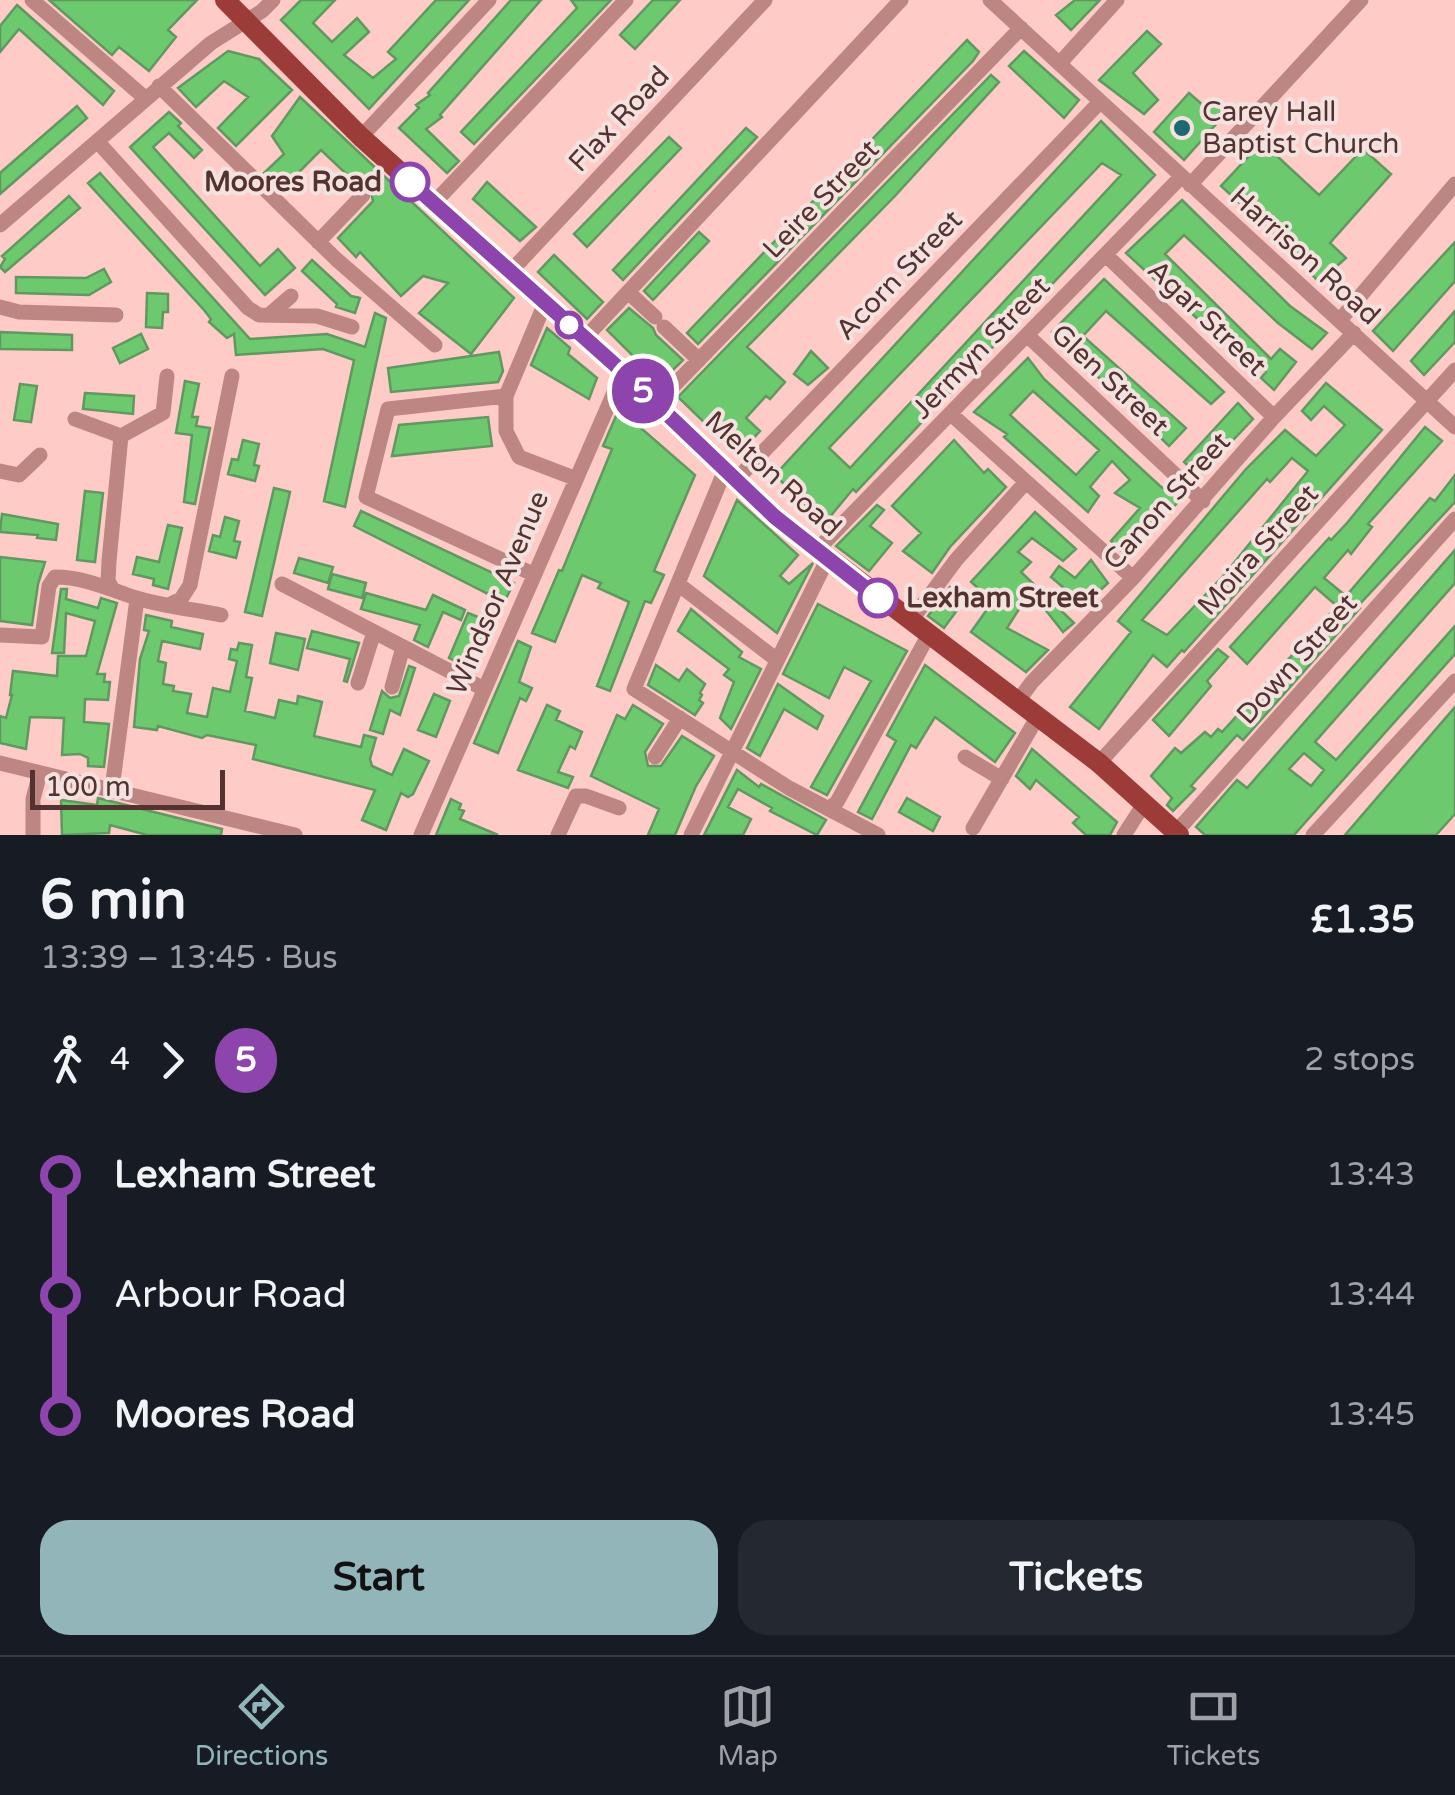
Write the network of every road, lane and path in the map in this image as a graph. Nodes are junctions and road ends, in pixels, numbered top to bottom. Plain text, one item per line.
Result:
1 (32, 0) edge
2 (225, 0) edge
3 (273, 0) edge
4 (490, 0) edge
5 (626, 0) edge
6 (765, 0) edge
7 (901, 0) edge
8 (990, 0) edge
9 (1117, 0) edge
10 (1361, 0) edge
11 (247, 21) junction
12 (1021, 28) junction
13 (1060, 63) junction
14 (159, 86) junction
15 (145, 98) junction
16 (1100, 104) junction
17 (361, 137) junction
18 (96, 141) junction
19 (1186, 181) junction
20 (1455, 184) edge
21 (363, 195) dead end
22 (433, 204) junction
23 (0, 226) edge
24 (318, 242) junction
25 (1106, 255) junction
26 (510, 272) junction
27 (628, 292) junction
28 (291, 296) dead end
29 (545, 304) junction
30 (0, 307) edge
31 (116, 315) dead end
32 (269, 315) junction
33 (1340, 320) junction
34 (352, 327) dead end
35 (1354, 333) junction
36 (1028, 336) junction
37 (584, 339) junction
38 (435, 345) dead end
39 (699, 360) junction
40 (1455, 370) edge
41 (623, 372) junction
42 (166, 376) dead end
43 (232, 376) dead end
44 (506, 396) junction
45 (1428, 400) junction
46 (656, 404) junction
47 (952, 415) junction
48 (1274, 417) junction
49 (76, 419) dead end
50 (1455, 427) edge
51 (121, 436) junction
52 (40, 455) dead end
53 (0, 472) edge
54 (730, 476) junction
55 (574, 478) junction
56 (1025, 483) junction
57 (1202, 501) junction
58 (1455, 519) edge
59 (821, 556) junction
60 (533, 574) junction
61 (1133, 578) junction
62 (282, 584) dead end
63 (678, 584) junction
64 (112, 588) junction
65 (298, 593) junction
66 (137, 598) junction
67 (170, 604) junction
68 (295, 612) dead end
69 (221, 616) dead end
70 (910, 622) junction
71 (374, 632) junction
72 (0, 635) edge
73 (928, 636) junction
74 (403, 647) junction
75 (778, 660) junction
76 (1455, 680) edge
77 (358, 683) dead end
78 (392, 688) dead end
79 (484, 689) junction
80 (1018, 702) junction
81 (1038, 716) junction
82 (680, 718) junction
83 (732, 752) junction
84 (655, 757) dead end
85 (966, 757) dead end
86 (1099, 763) junction
87 (0, 764) edge
88 (40, 772) junction
89 (1002, 779) junction
90 (112, 789) junction
91 (1144, 804) junction
92 (619, 808) dead end
93 (830, 808) junction
94 (232, 827) edge
95 (973, 828) dead end
96 (1177, 834) edge
97 (33, 835) edge
98 (295, 835) edge
99 (421, 835) edge
100 (558, 835) edge
101 (691, 835) edge
102 (878, 835) edge
103 (1124, 835) edge
104 (1313, 835) edge

1 - 15 street
2 - 11 main road, Melton Road
3 - 11 street
4 - 17 street
5 - 22 street
6 - 26 street, Flax Road
7 - 27 street
8 - 12 street, Harrison Road
9 - 13 street
10 - 19 street, Jermyn Street
11 - 14 street
11 - 17 main road, Melton Road
12 - 13 street, Harrison Road
12 - 39 street, Leire Street
13 - 16 street, Harrison Road
14 - 15 street
14 - 24 street
15 - 18 street
16 - 19 street, Harrison Road
16 - 54 street, Acorn Street
17 - 22 main road, Melton Road
18 - 23 street
18 - 32 street
19 - 25 street, Jermyn Street
19 - 33 street, Harrison Road
20 - 33 street
21 - 24 street
22 - 26 main road, Melton Road
24 - 38 street
25 - 36 street, Jermyn Street
25 - 48 street, Agar Street
26 - 29 main road, Melton Road
27 - 37 street
27 - 39 street
28 - 32 street
29 - 37 main road, Melton Road
29 - 44 street
30 - 31 street
32 - 34 street
33 - 35 street, Harrison Road
35 - 45 street, Harrison Road
35 - 48 street, Canon Street
36 - 47 street, Jermyn Street
36 - 57 street, Glen Street
37 - 41 main road, Melton Road
39 - 46 street, Leire Street
40 - 45 street, Moira Street
41 - 46 main road, Melton Road
41 - 55 street, Windsor Avenue
42 - 51 street
43 - 67 street
44 - 55 street
44 - 60 street
45 - 50 street, Harrison Road
45 - 86 street, Moira Street
46 - 54 main road, Melton Road
47 - 56 street
47 - 59 street, Jermyn Street
48 - 57 street, Canon Street
49 - 51 street
51 - 64 street
52 - 53 street
54 - 59 main road, Melton Road
54 - 63 street
55 - 60 street, Windsor Avenue
56 - 61 street
56 - 70 street
57 - 61 street, Canon Street
58 - 96 street, Down Street
59 - 70 main road, Melton Road
59 - 75 street, Jermyn Street
60 - 79 street, Windsor Avenue
61 - 80 street, Canon Street
62 - 65 street
63 - 75 street
63 - 82 street
64 - 66 street
64 - 72 street
65 - 68 street
65 - 71 street
66 - 67 street
66 - 90 street
67 - 69 street
70 - 73 main road, Melton Road
71 - 74 street
71 - 77 street
73 - 80 main road, Melton Road
73 - 93 street
74 - 78 street
74 - 79 street
75 - 83 street, Jermyn Street
76 - 104 street
79 - 99 street, Windsor Avenue
80 - 81 main road, Melton Road
81 - 86 main road, Melton Road
81 - 89 street
82 - 83 street
82 - 84 street
83 - 93 street
83 - 101 street, Jermyn Street
85 - 89 street
86 - 91 main road, Melton Road
87 - 88 street
88 - 90 street
88 - 97 street
89 - 95 street
90 - 94 street
91 - 96 main road, Melton Road
91 - 103 street
92 - 100 street
93 - 102 street
94 - 98 street

